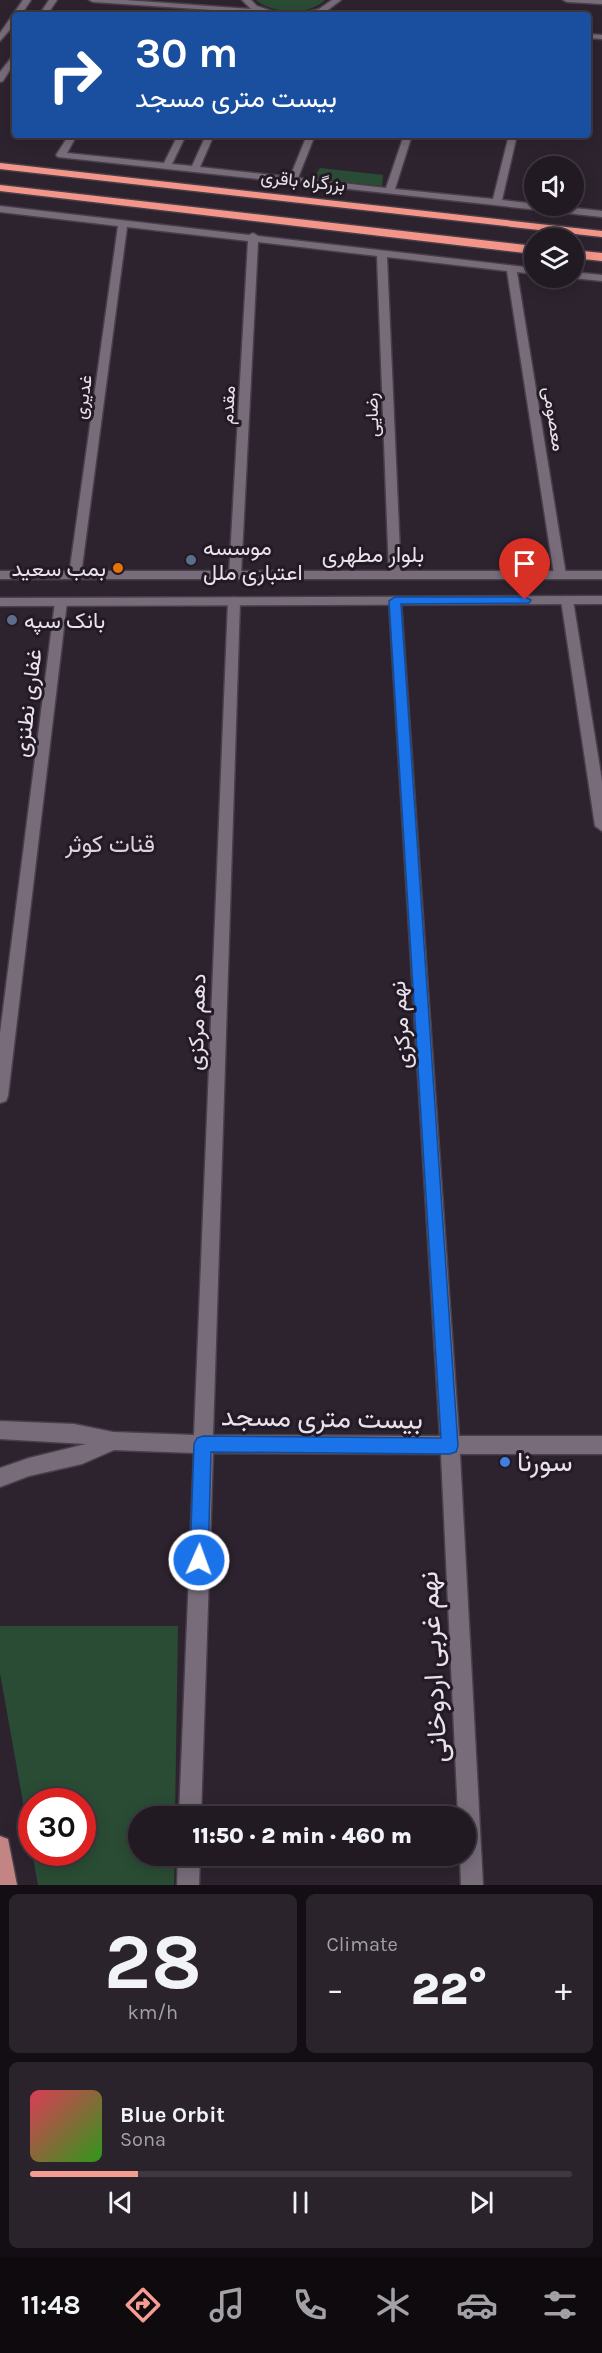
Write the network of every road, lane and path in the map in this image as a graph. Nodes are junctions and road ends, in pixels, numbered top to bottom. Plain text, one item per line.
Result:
1 (93, 0) edge
2 (246, 0) edge
3 (337, 0) edge
4 (567, 0) edge
5 (602, 3) edge
6 (150, 4) junction
7 (146, 12) edge
8 (228, 12) edge
9 (262, 12) edge
10 (314, 12) edge
11 (12, 21) edge
12 (1, 36) edge
13 (12, 61) edge
14 (0, 79) edge
15 (71, 138) edge
16 (181, 138) edge
17 (209, 138) edge
18 (310, 138) edge
19 (407, 138) edge
20 (512, 138) edge
21 (0, 166) edge
22 (167, 166) junction
23 (195, 169) junction
24 (293, 180) junction
25 (0, 188) edge
26 (390, 190) junction
27 (241, 193) junction
28 (497, 202) junction
29 (336, 203) junction
30 (0, 209) edge
31 (602, 214) edge
32 (236, 216) junction
33 (123, 222) junction
34 (322, 226) junction
35 (602, 234) edge
36 (253, 237) junction
37 (524, 249) edge
38 (382, 253) junction
39 (584, 256) edge
40 (602, 258) edge
41 (512, 269) junction
42 (524, 270) edge
43 (584, 276) edge
44 (602, 278) edge
45 (0, 575) edge
46 (75, 575) junction
47 (235, 575) junction
48 (395, 575) junction
49 (560, 575) junction
50 (602, 575) edge
51 (567, 600) junction
52 (602, 600) edge
53 (234, 601) junction
54 (395, 601) junction
55 (0, 602) edge
56 (61, 602) junction
57 (602, 826) edge
58 (0, 1096) edge
59 (0, 1430) edge
60 (113, 1441) junction
61 (203, 1444) junction
62 (602, 1445) edge
63 (450, 1446) junction
64 (0, 1478) edge
65 (190, 1806) edge
66 (0, 1847) edge
67 (189, 1866) edge
68 (6, 1885) edge
69 (188, 1885) edge
70 (472, 1885) edge

1 - 6 street
2 - 9 street
3 - 10 street
4 - 5 street
6 - 7 street
6 - 8 street
11 - 12 street
13 - 14 street
15 - 22 street
16 - 22 street
17 - 23 street
18 - 24 street
19 - 26 street
20 - 28 street
21 - 27 highway, بزرگراه باقری
22 - 23 street
23 - 24 street
24 - 26 street
25 - 32 highway, بزرگراه باقری
26 - 28 street
27 - 29 highway, بزرگراه باقری
27 - 32 highway
28 - 31 street
29 - 34 highway
29 - 35 highway, بزرگراه باقری
30 - 33 street
32 - 34 highway, بزرگراه باقری
33 - 36 street
33 - 46 street, غدیری
34 - 37 highway, بزرگراه باقری
36 - 38 street
36 - 47 street, مقدم
38 - 41 street
38 - 48 street, رضایی
39 - 40 highway
41 - 42 street
41 - 49 street, معصومی
43 - 44 street
45 - 46 street, بلوار مطهری
46 - 47 street, بلوار مطهری
47 - 48 street, بلوار مطهری
48 - 49 street, بلوار مطهری
49 - 50 street, بلوار مطهری
51 - 52 street, بلوار مطهری
51 - 54 street, بلوار مطهری
51 - 57 street
53 - 54 street, بلوار مطهری
53 - 56 street, بلوار مطهری
53 - 61 street, دهم مرکزی
54 - 63 street, نهم مرکزی
55 - 56 street, بلوار مطهری
56 - 58 street, غفاری نطنزی
59 - 60 street, بیست متری مسجد
60 - 61 street, بیست متری مسجد
60 - 64 street, بیست متری مسجد
61 - 63 street, بیست متری مسجد
61 - 65 street, دهم مرکزی
62 - 63 street, بیست متری مسجد
63 - 70 street, نهم غربی اردوخانی
66 - 68 main road
67 - 69 street

